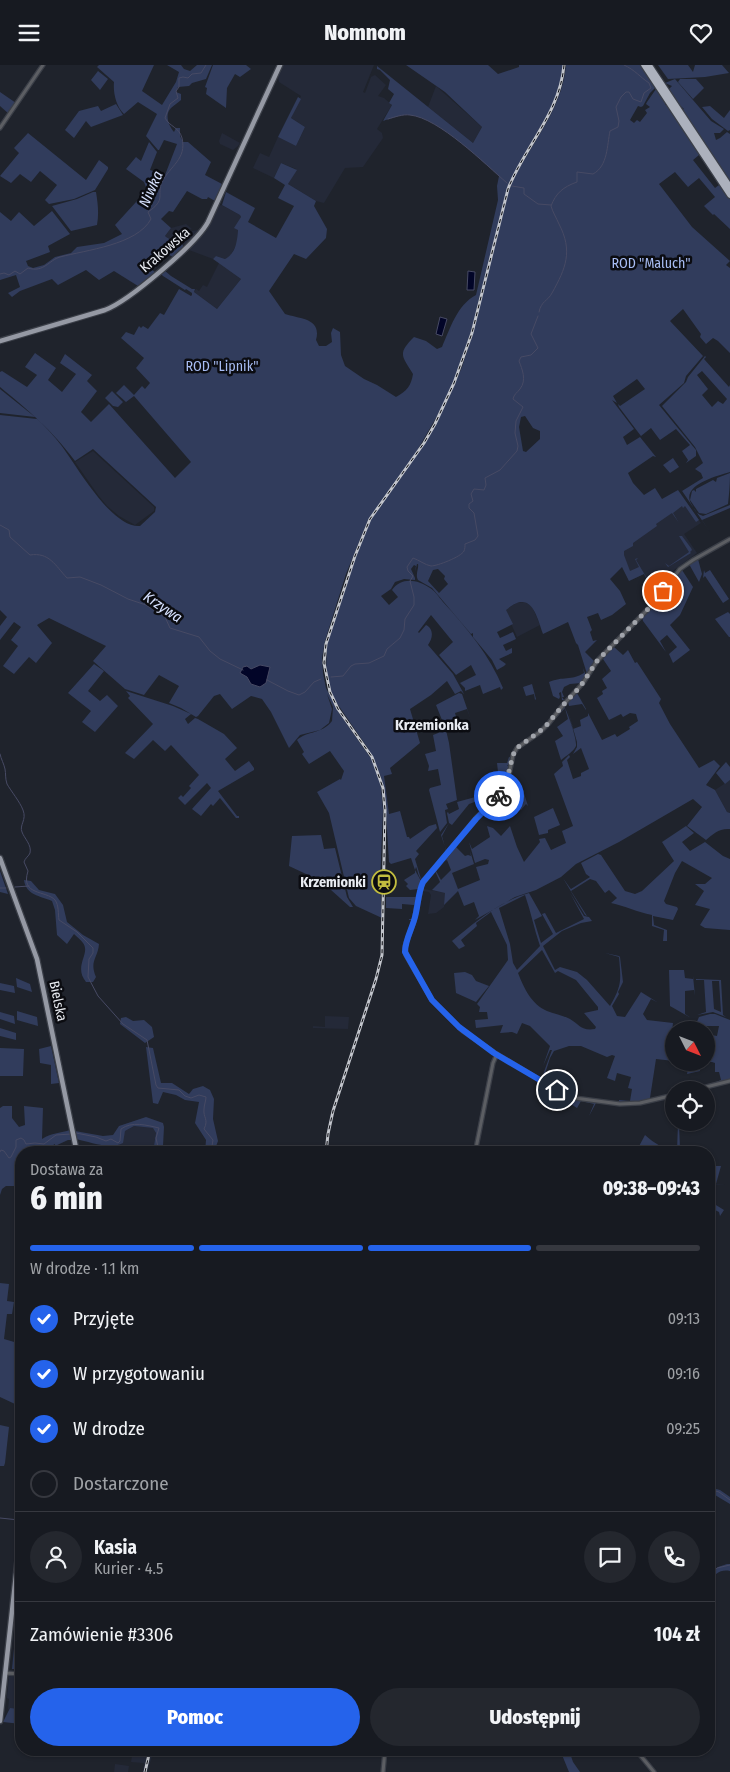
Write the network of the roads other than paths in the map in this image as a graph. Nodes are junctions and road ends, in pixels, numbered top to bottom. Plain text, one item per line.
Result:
1 (43, 65) edge
2 (280, 65) edge
3 (644, 65) edge
4 (649, 65) edge
5 (662, 89) junction
6 (0, 128) edge
7 (730, 187) edge
8 (730, 195) edge
9 (0, 341) edge
10 (730, 539) edge
11 (0, 858) edge
12 (497, 1054) junction
13 (730, 1081) edge
14 (715, 1085) edge
15 (665, 1098) edge
16 (76, 1146) edge
17 (476, 1146) edge
18 (15, 1587) edge
19 (6, 1673) junction
20 (15, 1674) edge
21 (0, 1721) edge
22 (384, 1756) edge
23 (641, 1756) edge
24 (383, 1772) edge
25 (654, 1772) edge

1 - 6 street
2 - 9 main road, Krakowska
3 - 5 highway
4 - 5 highway
5 - 7 highway
5 - 8 highway
10 - 12 street
11 - 16 main road, Bielska
12 - 15 street
12 - 17 street
13 - 14 street
18 - 19 main road
19 - 20 street
19 - 21 main road
22 - 24 street
23 - 25 street

